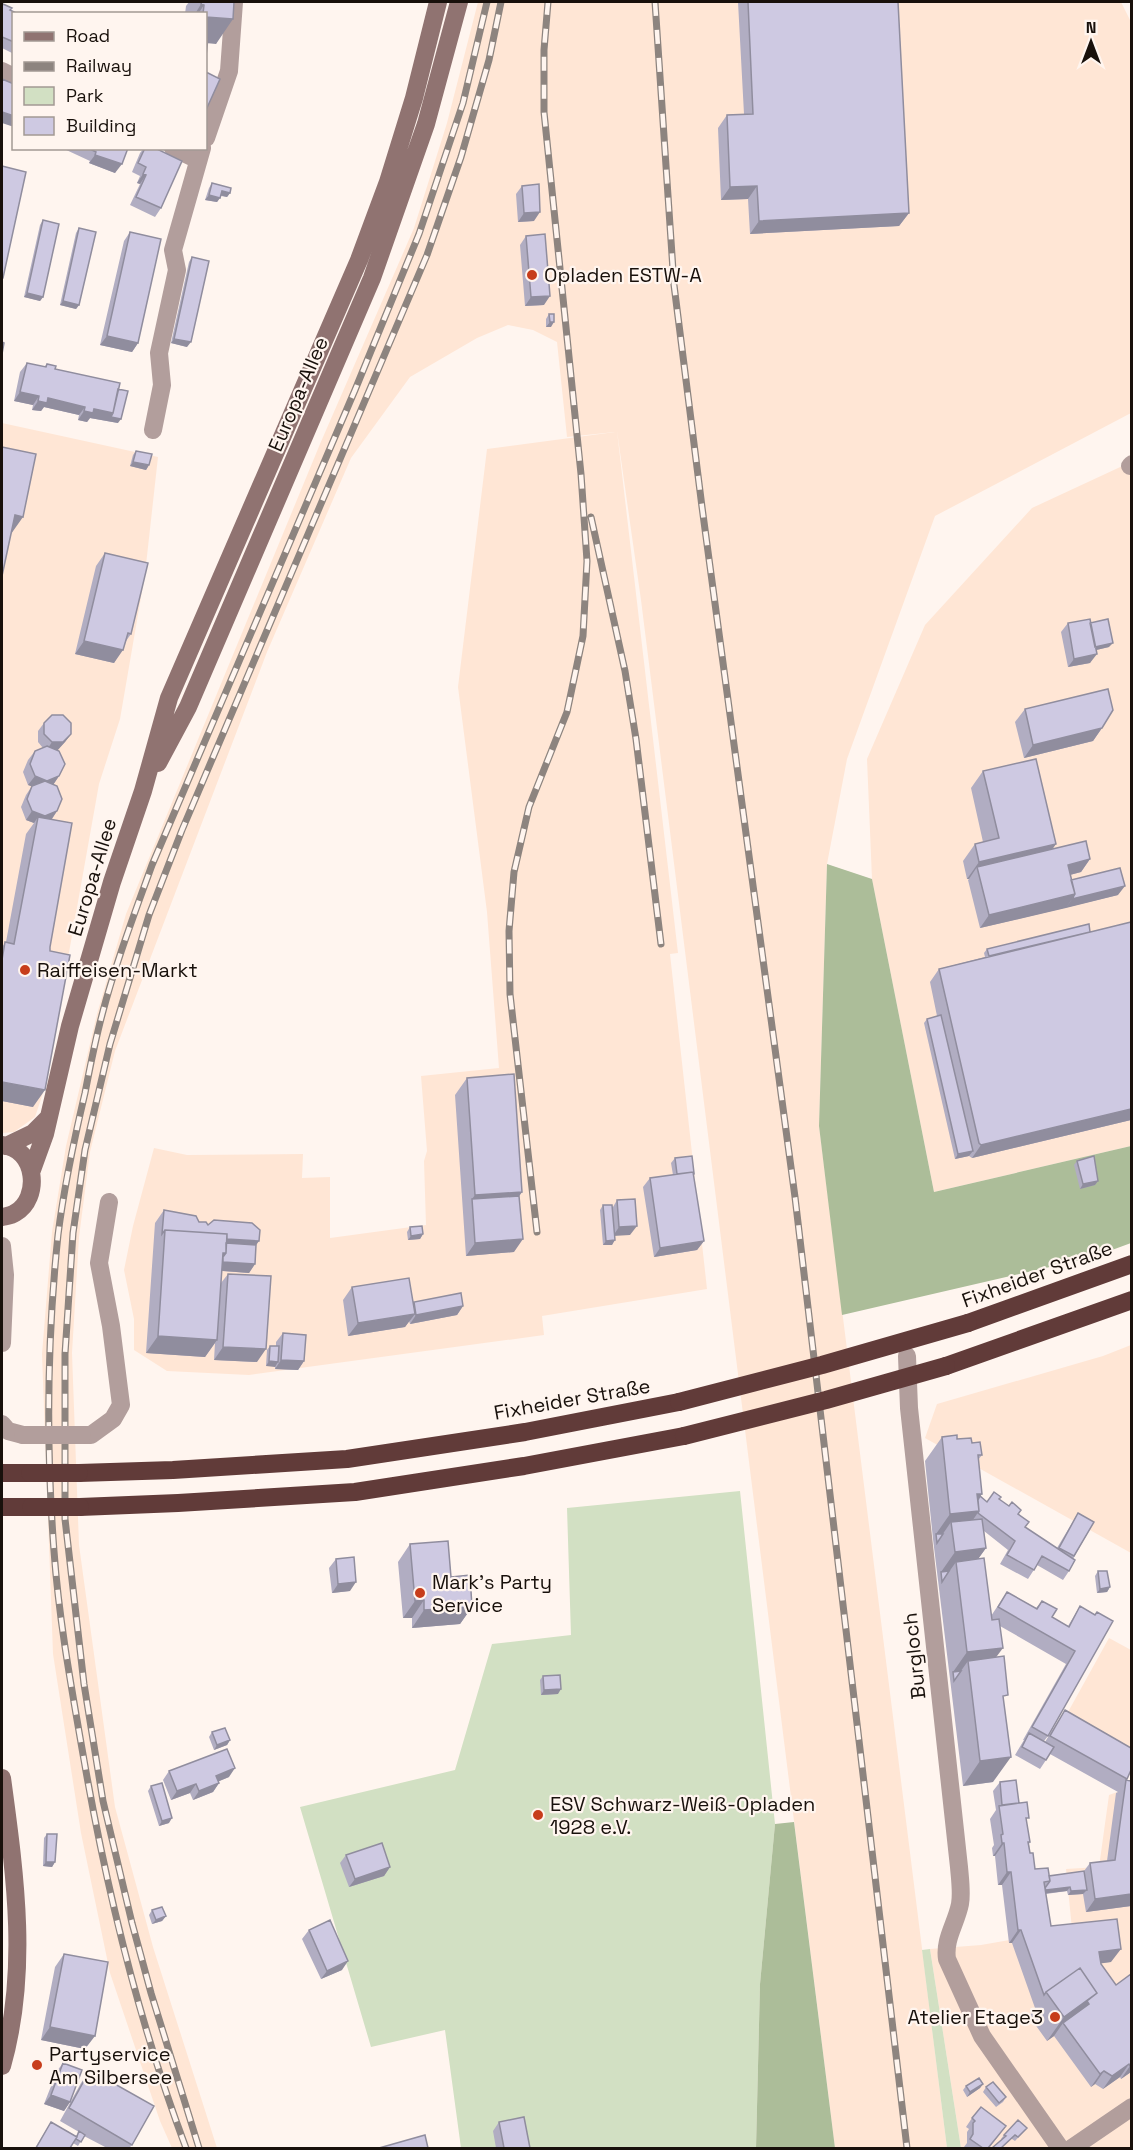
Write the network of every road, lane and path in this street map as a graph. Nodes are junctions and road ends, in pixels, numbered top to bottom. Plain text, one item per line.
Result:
1 (234, 2) edge
2 (438, 2) edge
3 (459, 2) edge
4 (207, 135) edge
5 (182, 150) edge
6 (200, 154) edge
7 (153, 430) dead end
8 (143, 791) junction
9 (49, 1117) junction
10 (4, 1145) edge
11 (32, 1170) junction
12 (109, 1202) dead end
13 (2, 1217) edge
14 (2, 1246) edge
15 (1131, 1264) edge
16 (1131, 1300) edge
17 (2, 1343) edge
18 (907, 1356) dead end
19 (2, 1424) edge
20 (2, 1473) edge
21 (2, 1507) edge
22 (2, 1778) edge
23 (2, 2066) edge
24 (1131, 2107) edge
25 (1060, 2148) edge
26 (1072, 2148) edge

1 - 4 street
2 - 8 main road, Europa-Allee
3 - 8 main road, Europa-Allee
5 - 6 street
6 - 7 street
8 - 9 main road, Europa-Allee
9 - 10 main road
9 - 11 main road, Europa-Allee
10 - 11 main road
11 - 13 main road, Europa-Allee
12 - 19 street, bridge
14 - 17 street
15 - 20 highway, Fixheider Straße, bridge
16 - 21 highway, bridge
18 - 25 street, Burgloch
22 - 23 main road
24 - 26 street

